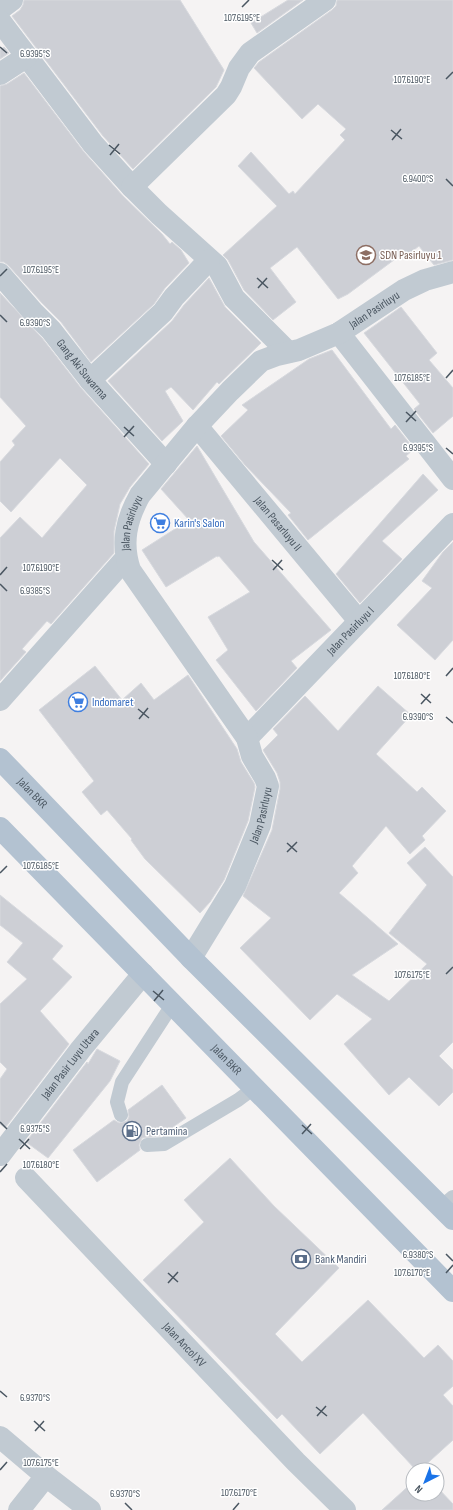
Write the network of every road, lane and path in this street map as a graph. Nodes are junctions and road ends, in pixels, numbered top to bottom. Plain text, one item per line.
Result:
1 (12, 0) edge
2 (325, 0) edge
3 (0, 9) edge
4 (0, 21) edge
5 (26, 57) junction
6 (0, 74) edge
7 (132, 187) junction
8 (209, 260) junction
9 (453, 272) edge
10 (0, 274) edge
11 (339, 333) junction
12 (288, 352) junction
13 (90, 380) junction
14 (197, 426) junction
15 (166, 464) junction
16 (453, 479) edge
17 (453, 524) edge
18 (126, 558) junction
19 (359, 621) junction
20 (0, 700) edge
21 (247, 738) junction
22 (0, 759) edge
23 (0, 828) edge
24 (192, 958) junction
25 (143, 974) junction
26 (172, 1005) junction
27 (254, 1088) junction
28 (121, 1115) dead end
29 (147, 1145) dead end
30 (0, 1155) edge
31 (26, 1178) dead end
32 (449, 1208) edge
33 (453, 1290) edge
34 (0, 1437) edge
35 (46, 1476) junction
36 (19, 1510) edge
37 (90, 1510) edge
38 (345, 1510) edge

1 - 3 street
2 - 7 street
4 - 5 street
5 - 6 street
5 - 7 street
7 - 8 street
8 - 12 street
8 - 13 street
9 - 11 street, Jalan Pasirluyu
10 - 13 street, Gang Aki Suwarma
11 - 12 street, Jalan Pasirluyu
11 - 16 street
12 - 14 street, Jalan Pasirluyu
13 - 15 street, Gang Aki Suwarma
14 - 15 street, Jalan Pasirluyu
14 - 19 street, Jalan Pasarluyu II
15 - 18 street, Jalan Pasirluyu
17 - 19 street, Jalan Pasirluyu I
18 - 20 street
18 - 21 street, Jalan Pasirluyu
19 - 21 street, Jalan Pasirluyu I
21 - 24 street, Jalan Pasirluyu
22 - 24 main road, Jalan BKR
23 - 25 main road, Jalan BKR
24 - 32 main road, Jalan BKR
25 - 26 main road, Jalan BKR
25 - 30 street, Jalan Pasir Luyu Utara
26 - 27 main road, Jalan BKR
26 - 28 lane
27 - 29 lane
27 - 33 main road, Jalan BKR
31 - 38 street, Jalan Ancol XV
34 - 35 street
35 - 36 street
35 - 37 street

